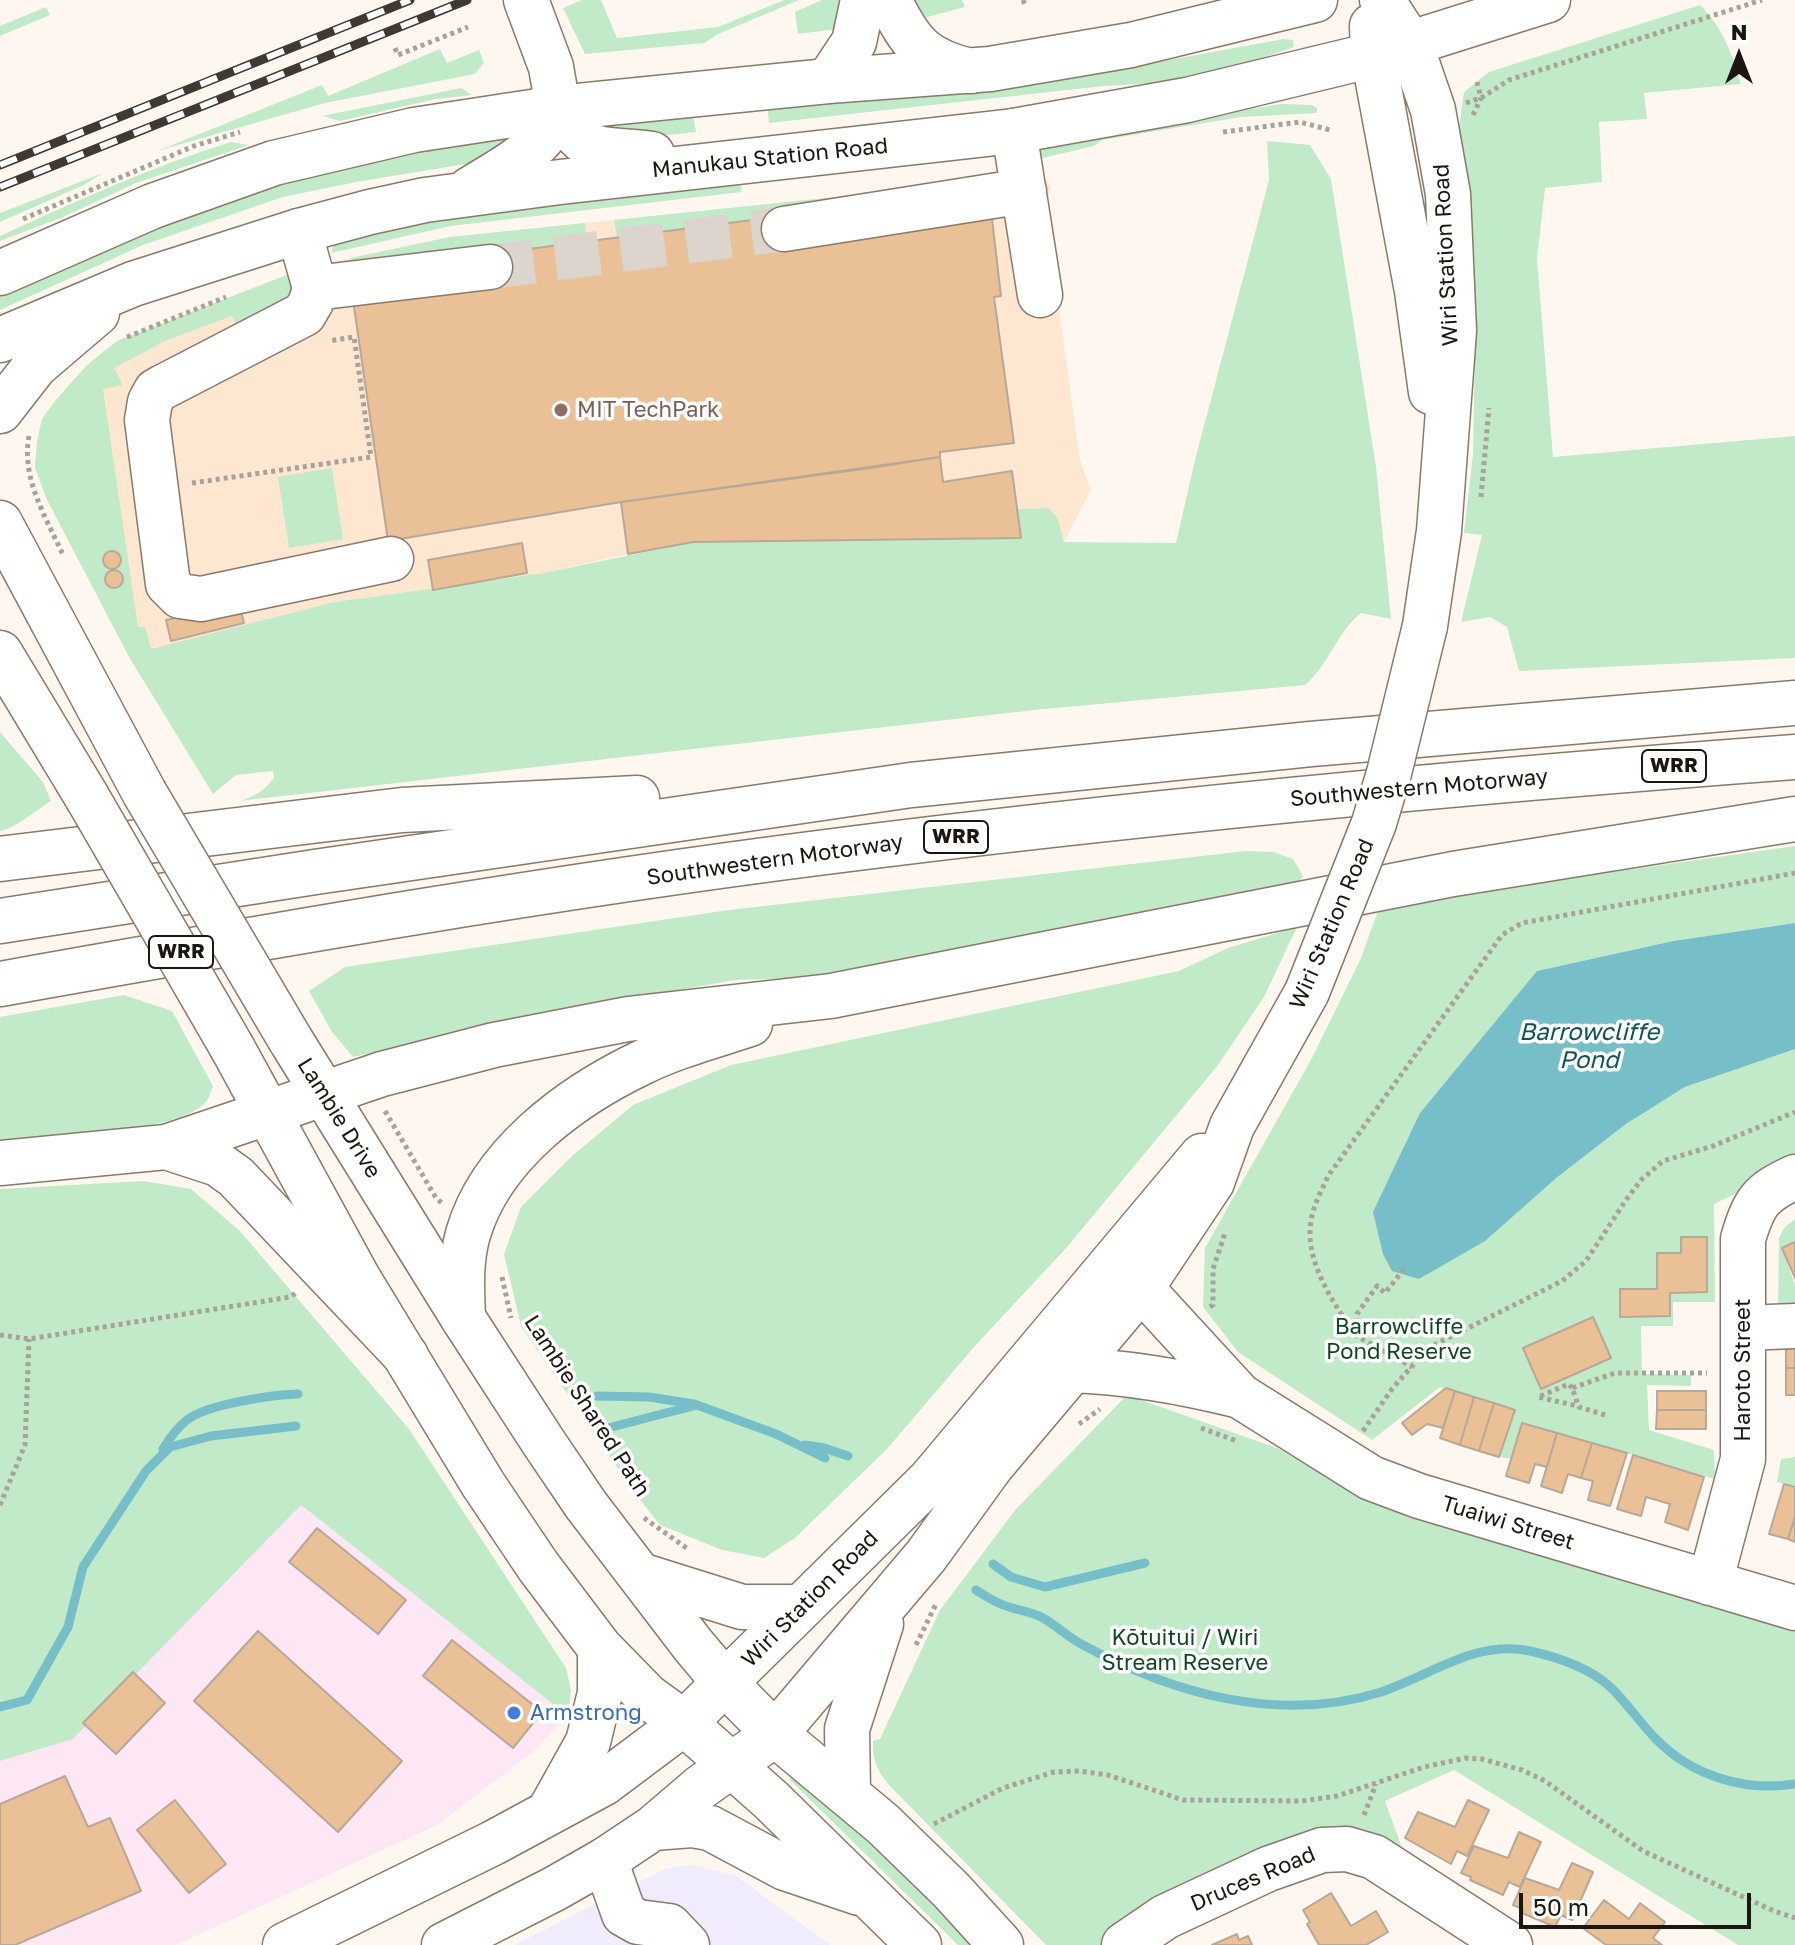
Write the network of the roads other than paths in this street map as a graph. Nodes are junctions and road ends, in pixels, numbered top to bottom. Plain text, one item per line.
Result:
1 (863, 0) edge
2 (889, 0) edge
3 (1315, 0) edge
4 (1372, 0) edge
5 (1382, 0) edge
6 (1548, 0) edge
7 (528, 5) edge
8 (1392, 49) junction
9 (971, 71) junction
10 (828, 81) junction
11 (558, 108) junction
12 (1014, 131) junction
13 (720, 164) junction
14 (1024, 191) junction
15 (462, 195) junction
16 (784, 229) tunnel mouth
17 (299, 231) junction
18 (490, 267) tunnel mouth
19 (0, 273) edge
20 (133, 284) junction
21 (315, 288) junction
22 (1040, 295) dead end
23 (0, 340) edge
24 (0, 411) edge
25 (0, 523) edge
26 (391, 559) dead end
27 (0, 653) edge
28 (1795, 703) edge
29 (1795, 757) edge
30 (911, 785) junction
31 (1795, 819) edge
32 (0, 859) edge
33 (0, 921) edge
34 (0, 984) edge
35 (831, 996) junction
36 (325, 1094) junction
37 (269, 1111) junction
38 (166, 1147) junction
39 (0, 1163) edge
40 (1795, 1177) edge
41 (1129, 1274) junction
42 (463, 1318) junction
43 (1795, 1326) edge
44 (1744, 1328) junction
45 (406, 1356) junction
46 (1071, 1370) junction
47 (1240, 1396) junction
48 (640, 1575) junction
49 (1710, 1583) junction
50 (890, 1599) junction
51 (801, 1607) junction
52 (1795, 1608) edge
53 (600, 1648) junction
54 (725, 1683) junction
55 (684, 1723) junction
56 (775, 1734) junction
57 (732, 1764) junction
58 (848, 1792) junction
59 (549, 1812) junction
60 (653, 1828) junction
61 (605, 1860) junction
62 (869, 1896) junction
63 (285, 1945) edge
64 (444, 1945) edge
65 (687, 1945) edge
66 (919, 1945) edge
67 (1001, 1945) edge
68 (1124, 1945) edge
69 (1510, 1945) edge

1 - 10 main road
2 - 9 main road
3 - 9 main road
4 - 8 main road, Wiri Station Road
5 - 8 main road, Wiri Station Road
6 - 8 main road, Manukau Station Road
7 - 11 main road
8 - 12 main road, Manukau Station Road
8 - 41 main road, Wiri Station Road, bridge
9 - 10 main road
10 - 11 main road
11 - 13 main road
11 - 15 main road
11 - 19 main road
12 - 13 main road, Manukau Station Road
12 - 14 main road
13 - 15 main road, Manukau Station Road
14 - 16 main road
14 - 22 main road
15 - 17 main road, Manukau Station Road
17 - 20 main road, Manukau Station Road
17 - 21 main road
18 - 21 main road
20 - 23 main road, Manukau Station Road
20 - 24 main road
21 - 26 main road
25 - 36 main road, Lambie Drive, bridge
27 - 37 main road, bridge
28 - 30 main road
29 - 34 main road, Southwestern Motorway / WRR
30 - 32 main road
30 - 33 main road
31 - 35 main road
35 - 36 main road
35 - 42 main road
36 - 37 main road
36 - 42 main road, Lambie Drive
37 - 38 main road
37 - 45 main road
38 - 39 main road
38 - 45 main road
40 - 44 main road, Haroto Street
41 - 46 main road, Wiri Station Road
41 - 47 main road, Tuaiwi Street
41 - 51 main road, Wiri Station Road
42 - 48 main road, Lambie Drive
43 - 44 main road
44 - 49 main road, Haroto Street
45 - 53 main road
46 - 47 main road, Tuaiwi Street
46 - 50 main road, Wiri Station Road
47 - 49 main road, Tuaiwi Street
48 - 51 main road
48 - 54 main road, Lambie Drive
49 - 52 main road, Tuaiwi Street
50 - 56 main road, Wiri Station Road
50 - 58 main road
51 - 54 main road, Wiri Station Road
53 - 55 main road
53 - 59 main road
54 - 55 main road, Wiri Station Road
54 - 56 main road, Lambie Drive
55 - 57 main road
55 - 59 main road, Wiri Station Road
56 - 57 main road, Wiri Station Road
56 - 58 main road
57 - 60 main road, Wiri Station Road
57 - 62 main road
58 - 67 main road
59 - 63 main road, Wiri Station Road
60 - 61 main road, Wiri Station Road
60 - 62 main road
61 - 64 main road, Wiri Station Road
61 - 65 main road
62 - 66 main road
68 - 69 main road, Druces Road

